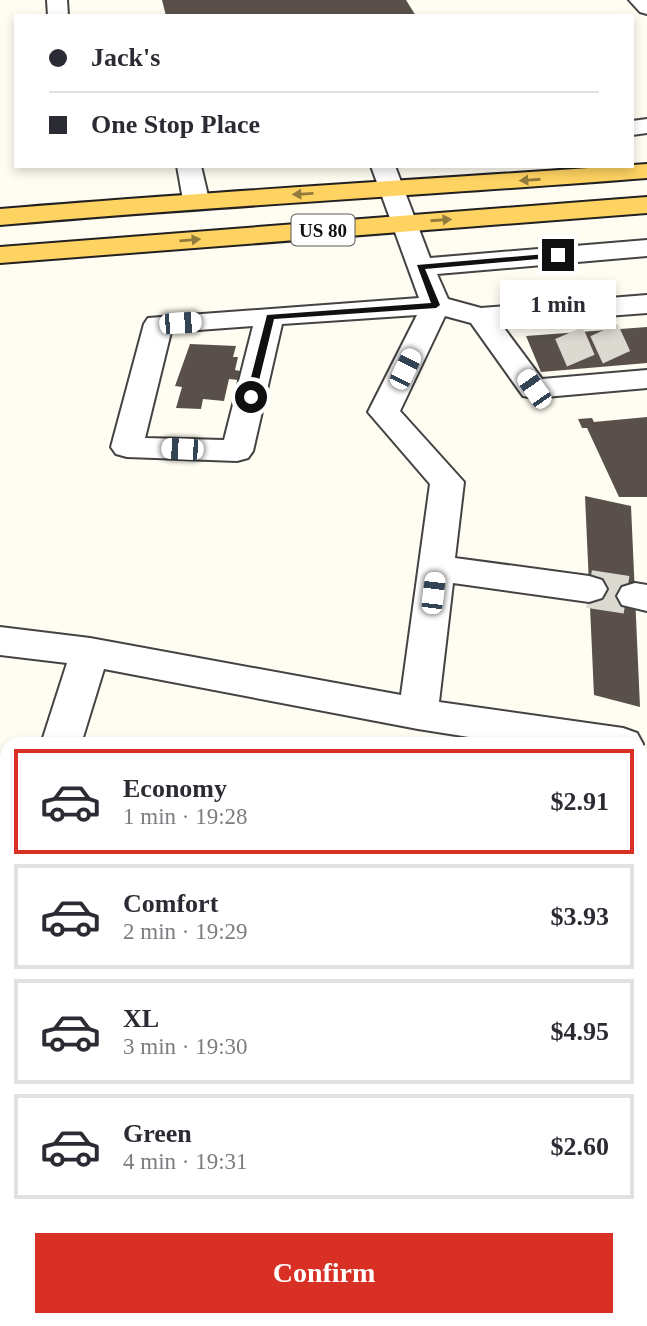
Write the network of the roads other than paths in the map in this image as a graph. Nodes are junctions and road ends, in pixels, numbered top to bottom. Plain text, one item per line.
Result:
1 (639, 0) edge
2 (647, 8) edge
3 (196, 168) edge
4 (647, 171) edge
5 (388, 178) edge
6 (196, 200) junction
7 (115, 205) junction
8 (647, 205) edge
9 (0, 209) edge
10 (0, 217) edge
11 (405, 223) junction
12 (0, 243) edge
13 (647, 248) edge
14 (0, 255) edge
15 (420, 267) junction
16 (632, 290) edge
17 (436, 305) junction
18 (270, 316) junction
19 (481, 317) junction
20 (632, 375) edge
21 (436, 568) junction
22 (589, 590) tunnel mouth
23 (0, 641) edge
24 (90, 652) junction
25 (418, 714) junction
26 (63, 737) edge
27 (575, 737) edge

1 - 2 street
3 - 6 street
4 -> 5 main road, US 80
5 -> 6 main road, US 80
5 - 11 street
6 - 7 main road, US 80
6 - 12 main road
7 - 9 main road
7 - 10 main road, US 80
11 -> 8 main road, US 80
14 -> 11 main road, US 80
11 - 15 street
13 - 16 street
15 - 16 street
15 - 17 street
16 - 19 street
17 - 18 street
17 - 19 street
17 - 21 street
18 - 18 street
19 - 20 street
21 - 22 street
21 - 25 street
23 - 24 street
24 - 25 street
24 - 26 street
25 - 27 street

